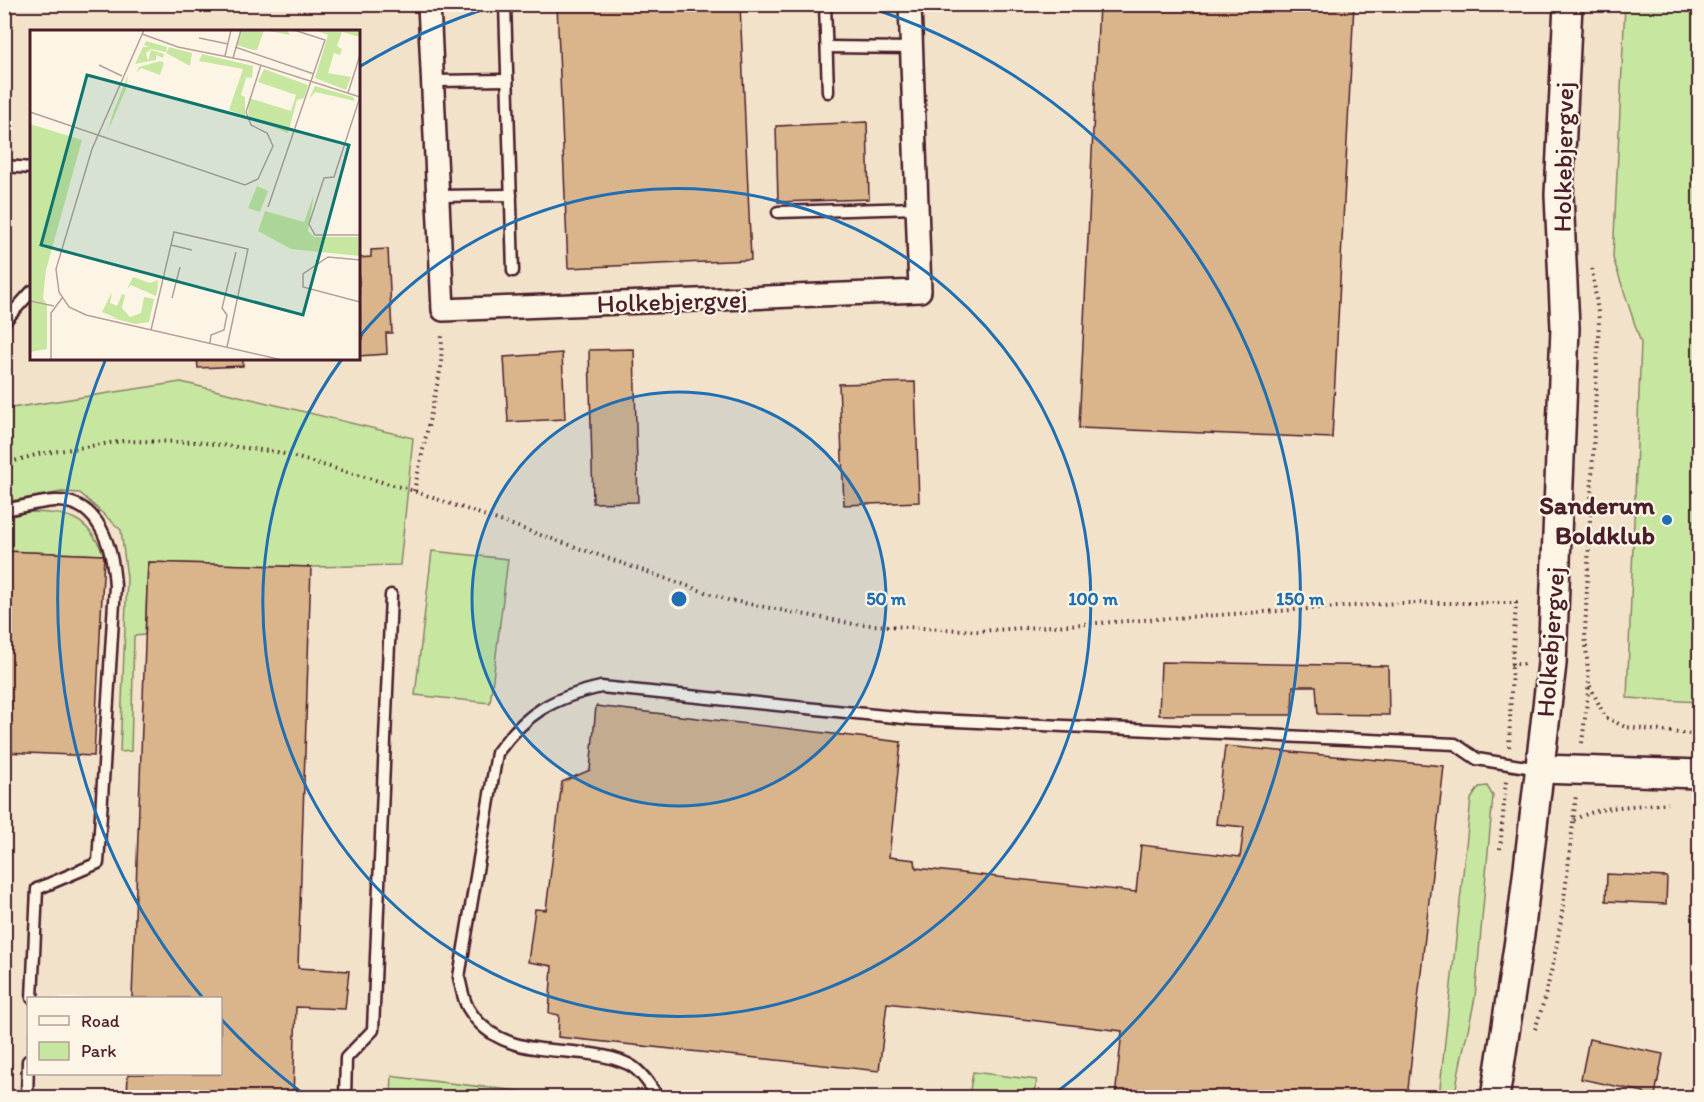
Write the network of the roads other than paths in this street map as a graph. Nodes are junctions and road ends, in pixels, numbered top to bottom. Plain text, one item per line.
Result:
1 (429, 4) edge
2 (505, 4) edge
3 (825, 4) edge
4 (910, 4) edge
5 (1568, 4) edge
6 (826, 47) junction
7 (911, 48) junction
8 (507, 80) junction
9 (432, 81) junction
10 (828, 92) dead end
11 (4, 166) edge
12 (30, 168) edge
13 (511, 195) junction
14 (438, 196) junction
15 (917, 208) junction
16 (778, 212) dead end
17 (513, 271) dead end
18 (30, 293) edge
19 (4, 322) edge
20 (4, 510) edge
21 (391, 595) dead end
22 (1540, 769) junction
23 (1700, 774) edge
24 (32, 997) edge
25 (28, 1075) edge
26 (27, 1098) edge
27 (345, 1098) edge
28 (658, 1098) edge
29 (1495, 1098) edge

1 - 9 street
2 - 8 lane
3 - 6 lane
4 - 7 street, Holkebjergvej
5 - 22 street, Holkebjergvej
6 - 7 lane
6 - 10 lane
7 - 15 street, Holkebjergvej
8 - 9 lane
8 - 13 lane
9 - 14 street
11 - 12 lane
13 - 14 lane
13 - 17 lane
14 - 15 street, Holkebjergvej
15 - 16 lane
18 - 19 lane
20 - 24 lane
21 - 27 lane
22 - 23 street
22 - 28 lane
22 - 29 street, Holkebjergvej
25 - 26 lane

